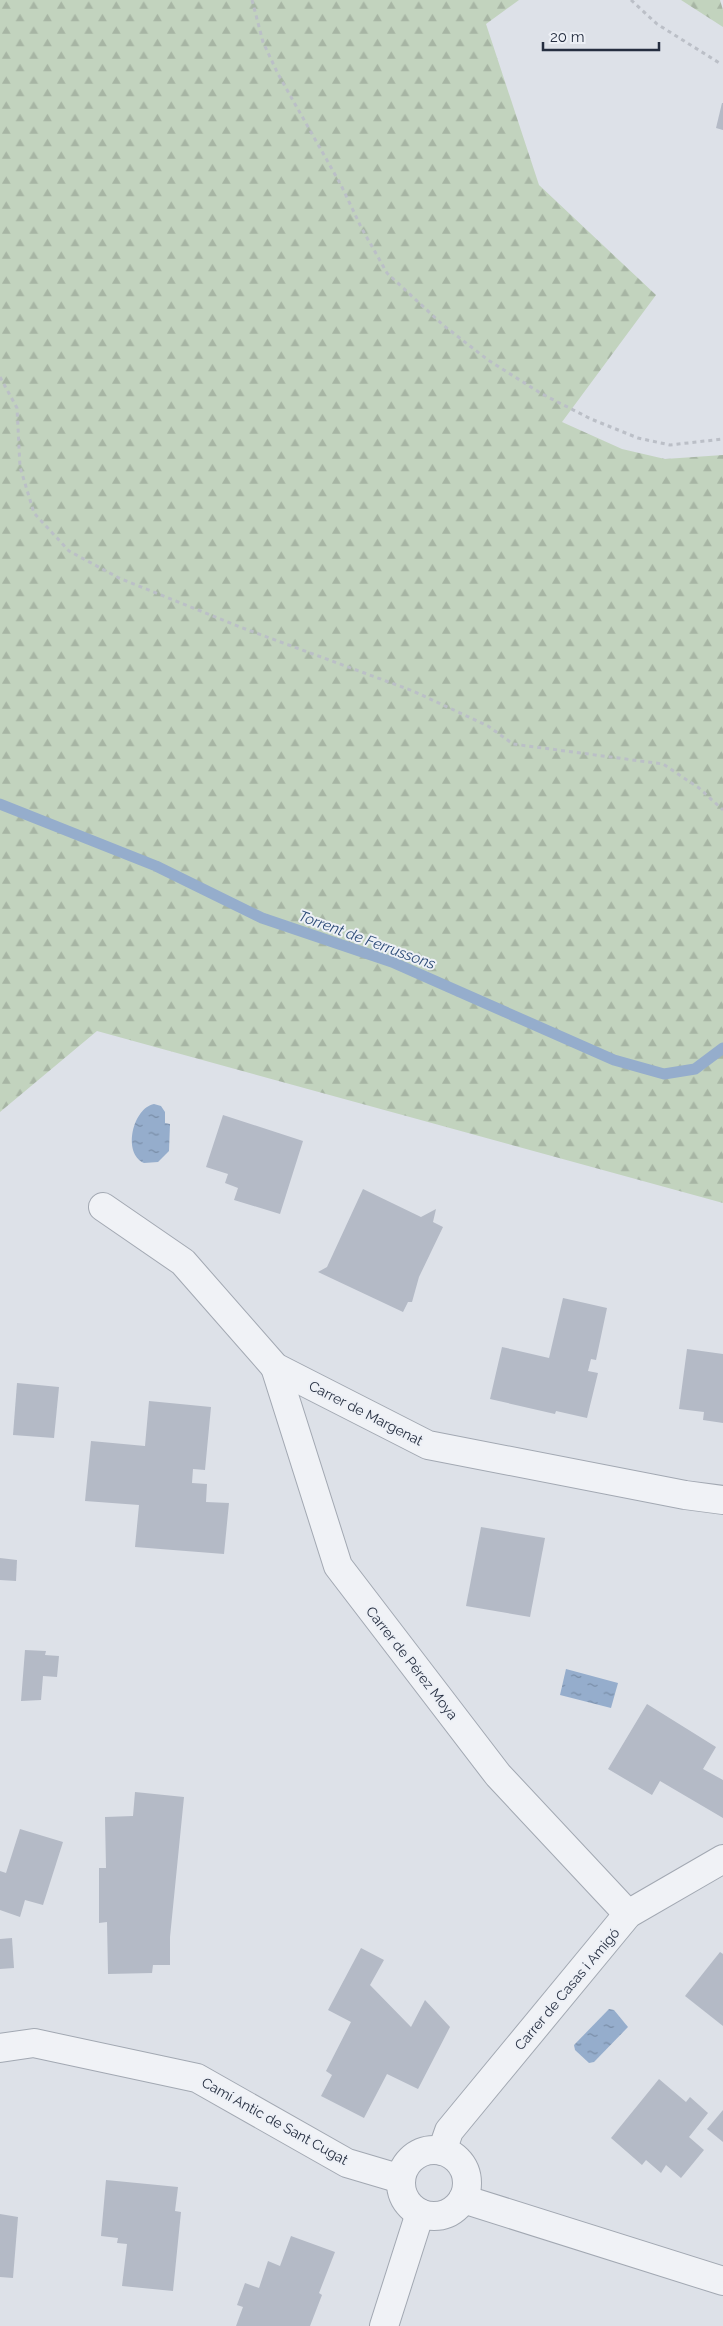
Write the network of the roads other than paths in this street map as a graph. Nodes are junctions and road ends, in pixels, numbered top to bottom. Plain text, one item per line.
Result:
1 (103, 1207) dead end
2 (275, 1367) junction
3 (723, 1500) edge
4 (723, 1860) edge
5 (628, 1914) junction
6 (0, 2048) edge
7 (442, 2151) junction
8 (401, 2179) junction
9 (463, 2198) junction
10 (420, 2213) junction
11 (723, 2281) edge
12 (384, 2326) edge

1 - 2 street, Carrer de Margenat
2 - 3 street, Carrer de Margenat
2 - 5 street, Carrer de Pérez Moya
4 - 5 street, Carrer de Casas i Amigó
5 - 7 street, Carrer de Casas i Amigó
6 - 8 street, Camí Antic de Sant Cugat
7 - 8 street
7 - 9 street
8 - 10 street
9 - 10 street
9 - 11 street
10 - 12 street

